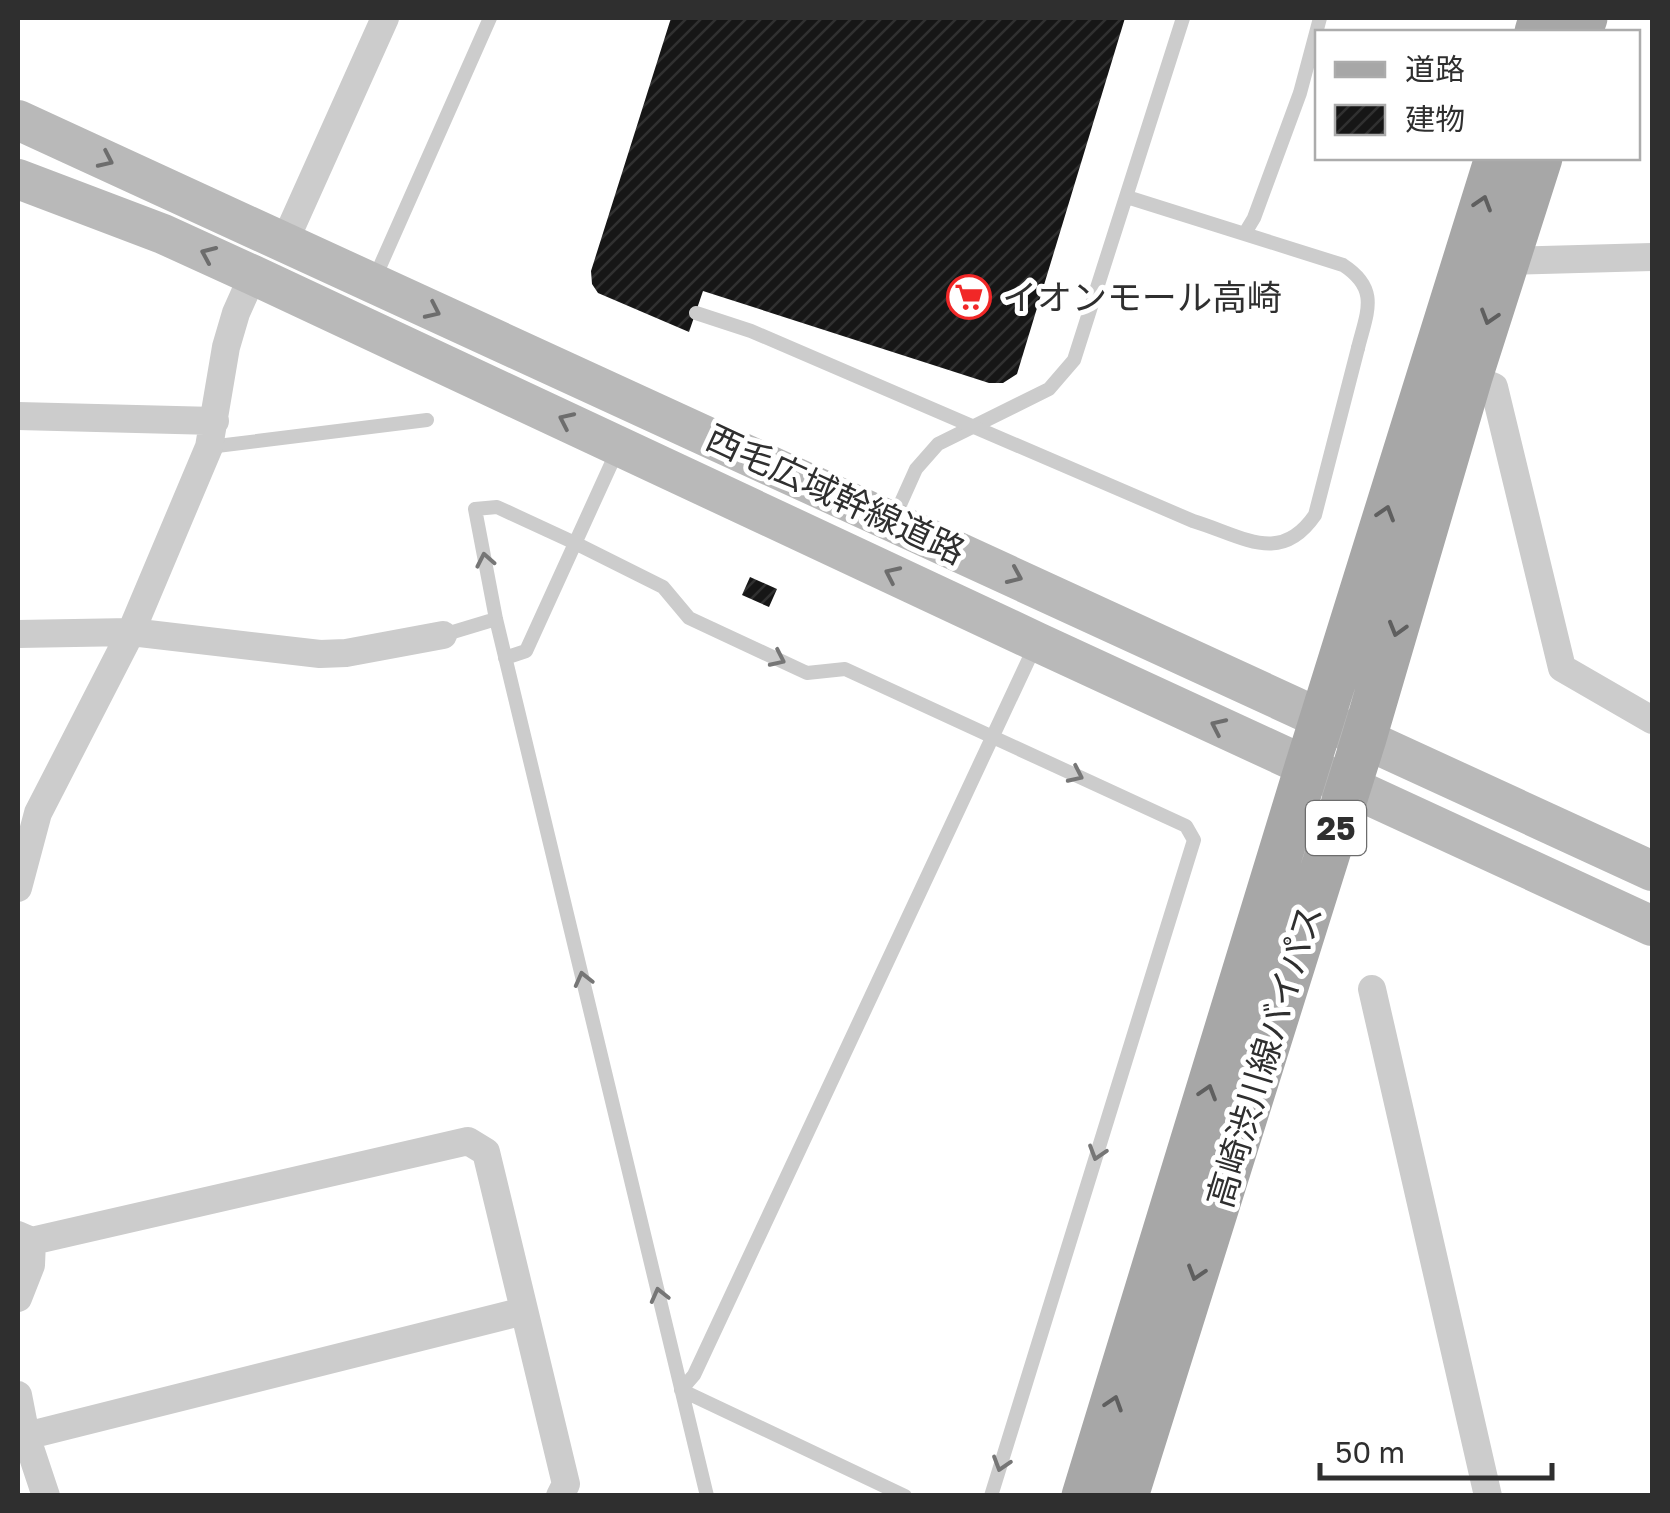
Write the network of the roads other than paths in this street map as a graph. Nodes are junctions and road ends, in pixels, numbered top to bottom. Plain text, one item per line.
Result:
1 (385, 18) edge
2 (490, 18) edge
3 (1183, 18) edge
4 (1315, 37) edge
5 (1300, 93) junction
6 (1315, 97) edge
7 (18, 120) edge
8 (1497, 160) edge
9 (1539, 160) edge
10 (18, 179) edge
11 (1127, 197) junction
12 (1245, 233) junction
13 (284, 242) junction
14 (1652, 257) edge
15 (1507, 262) junction
16 (253, 275) junction
17 (372, 283) junction
18 (696, 313) dead end
19 (1470, 377) junction
20 (18, 416) edge
21 (427, 420) dead end
22 (212, 434) junction
23 (620, 445) junction
24 (892, 520) junction
25 (575, 542) junction
26 (496, 619) junction
27 (131, 632) junction
28 (18, 634) edge
29 (443, 635) joint
30 (1036, 642) junction
31 (506, 658) junction
32 (1322, 718) junction
33 (1652, 720) edge
34 (991, 736) junction
35 (1364, 738) junction
36 (1306, 767) junction
37 (1350, 786) junction
38 (1652, 872) edge
39 (18, 888) edge
40 (1652, 926) edge
41 (1372, 989) dead end
42 (24, 1238) edge
43 (18, 1298) edge
44 (524, 1311) junction
45 (682, 1390) junction
46 (18, 1395) edge
47 (26, 1436) junction
48 (46, 1496) edge
49 (560, 1496) edge
50 (707, 1496) edge
51 (905, 1496) edge
52 (991, 1496) edge
53 (1084, 1496) edge
54 (1126, 1496) edge
55 (1488, 1496) edge

1 - 13 street
2 - 17 lane
3 - 11 lane
4 - 5 lane
5 - 6 lane
5 - 12 lane
7 -> 13 street, 西毛広域幹線道路
32 -> 8 main road, 高崎渋川線バイパス / 25
9 - 15 main road, 高崎渋川線バイパス / 25
16 -> 10 street, 西毛広域幹線道路
11 - 12 lane
11 - 24 lane
12 - 18 lane, bridge
13 - 17 street, 西毛広域幹線道路
14 - 15 street
15 -> 19 main road, 高崎渋川線バイパス / 25
16 - 22 street
23 -> 16 street, 西毛広域幹線道路
17 -> 24 street, 西毛広域幹線道路
19 - 33 street
19 -> 35 main road, 高崎渋川線バイパス / 25
20 - 22 street
21 - 22 lane
22 - 27 street
23 - 25 lane
30 -> 23 street, 西毛広域幹線道路
24 -> 32 street, 西毛広域幹線道路
26 -> 25 lane
25 - 31 lane
25 -> 34 lane
26 - 29 lane
26 - 31 lane
27 - 28 street
27 - 29 street
27 - 39 street
30 - 34 lane
36 -> 30 street, 西毛広域幹線道路
45 -> 31 lane
32 - 35 street, 西毛広域幹線道路
32 - 36 main road, 高崎渋川線バイパス / 25
34 - 45 lane
34 -> 52 lane
35 - 37 main road, 高崎渋川線バイパス / 25
35 - 38 street, 西毛広域幹線道路
36 - 37 street, 西毛広域幹線道路
53 -> 36 main road, 高崎渋川線バイパス / 25
37 - 40 street, 西毛広域幹線道路
37 -> 54 main road, 高崎渋川線バイパス / 25
41 - 55 street
42 - 43 street
42 - 44 street
44 - 47 street
44 - 49 street
45 - 50 lane
45 - 51 lane
46 - 47 street
47 - 48 street

